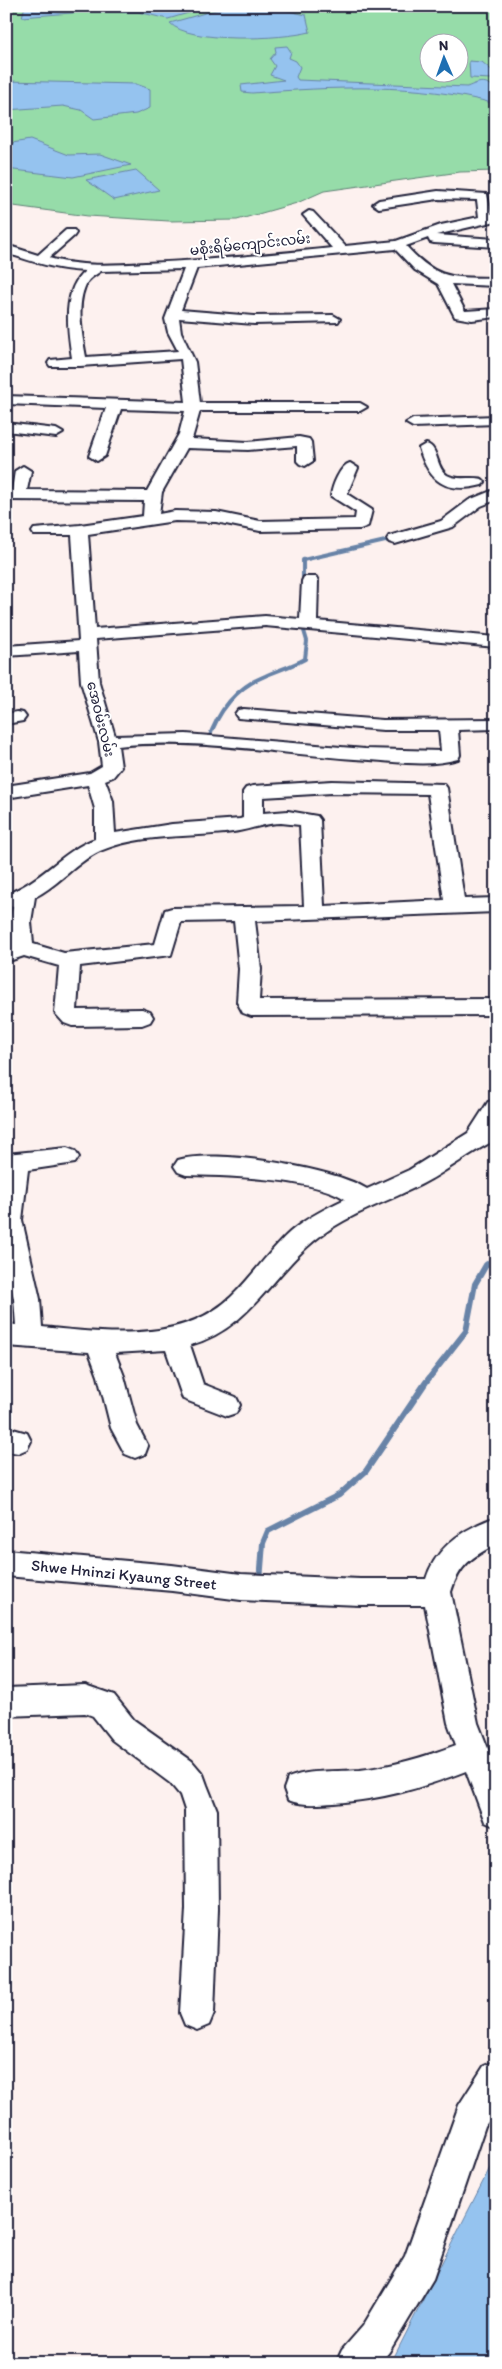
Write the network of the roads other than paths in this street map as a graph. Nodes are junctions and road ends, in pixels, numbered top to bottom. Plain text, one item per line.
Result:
1 (379, 204) dead end
2 (309, 215) dead end
3 (491, 218) edge
4 (70, 233) dead end
5 (414, 240) junction
6 (496, 243) edge
7 (398, 245) junction
8 (6, 249) edge
9 (341, 250) junction
10 (40, 260) junction
11 (192, 265) junction
12 (98, 268) junction
13 (434, 276) junction
14 (496, 282) edge
15 (175, 313) junction
16 (496, 314) edge
17 (333, 319) dead end
18 (186, 355) junction
19 (80, 362) junction
20 (55, 363) dead end
21 (8, 402) edge
22 (115, 404) junction
23 (192, 407) junction
24 (360, 407) dead end
25 (496, 420) edge
26 (413, 423) dead end
27 (7, 428) edge
28 (56, 433) dead end
29 (183, 443) junction
30 (426, 448) dead end
31 (96, 456) dead end
32 (305, 461) dead end
33 (350, 468) dead end
34 (467, 469) dead end
35 (22, 471) dead end
36 (477, 482) junction
37 (496, 493) edge
38 (13, 495) edge
39 (154, 496) junction
40 (151, 518) junction
41 (80, 530) junction
42 (40, 532) dead end
43 (395, 539) dead end
44 (310, 582) dead end
45 (302, 623) junction
46 (88, 640) junction
47 (496, 642) edge
48 (6, 651) edge
49 (244, 714) dead end
50 (448, 724) junction
51 (496, 724) edge
52 (108, 742) junction
53 (94, 778) junction
54 (6, 792) edge
55 (253, 821) junction
56 (105, 842) junction
57 (16, 899) edge
58 (455, 906) junction
59 (496, 906) edge
60 (314, 913) junction
61 (244, 914) junction
62 (12, 950) edge
63 (70, 959) junction
64 (496, 1007) edge
65 (142, 1017) dead end
66 (496, 1108) edge
67 (487, 1134) edge
68 (68, 1157) dead end
69 (11, 1162) edge
70 (186, 1166) dead end
71 (364, 1199) junction
72 (18, 1336) edge
73 (175, 1338) junction
74 (97, 1341) junction
75 (227, 1405) dead end
76 (135, 1446) dead end
77 (496, 1529) edge
78 (6, 1563) edge
79 (437, 1592) junction
80 (6, 1702) edge
81 (474, 1753) junction
82 (300, 1789) dead end
83 (496, 1811) edge
84 (197, 2013) dead end
85 (496, 2078) edge
86 (355, 2363) edge

1 - 3 street
2 - 9 street
3 - 5 street, မစိုးရိမ်ကျောင်းလမ်း
4 - 10 street
5 - 6 street
5 - 7 street, မစိုးရိမ်ကျောင်းလမ်း
7 - 9 street, မစိုးရိမ်ကျောင်းလမ်း
7 - 13 street
8 - 10 street, မစိုးရိမ်ကျောင်းလမ်း
9 - 11 street, မစိုးရိမ်ကျောင်းလမ်း
10 - 12 street, မစိုးရိမ်ကျောင်းလမ်း
11 - 12 street, မစိုးရိမ်ကျောင်းလမ်း
11 - 15 street
12 - 19 street
13 - 14 street
13 - 16 street
15 - 17 street
15 - 18 street
18 - 19 street
18 - 23 street
19 - 20 street
21 - 22 street
22 - 23 street
22 - 31 street
23 - 24 street
23 - 29 street
25 - 26 street
27 - 28 street
29 - 32 street
29 - 39 street
30 - 36 street
33 - 40 street
34 - 36 street
35 - 38 street
36 - 37 street
37 - 43 street
38 - 39 street
39 - 40 street
40 - 41 street
41 - 42 street
41 - 46 street, အေဝမ်းလမ်း
44 - 45 street
45 - 46 street
45 - 47 street
46 - 48 street
46 - 52 street, အေဝမ်းလမ်း
49 - 50 street
50 - 51 street
50 - 52 street
52 - 53 street, အေဝမ်းလမ်း
53 - 54 street, အေဝမ်းလမ်း
53 - 56 street
55 - 56 street
55 - 58 street
55 - 60 street
56 - 57 street
57 - 62 street
58 - 59 street
58 - 60 street
60 - 61 street
61 - 63 street
61 - 64 street
62 - 63 street
63 - 65 street
66 - 67 street
67 - 71 street
68 - 69 street
69 - 72 street
70 - 71 street
71 - 73 street
72 - 74 street
73 - 74 street
73 - 75 street
74 - 76 street
77 - 79 street
78 - 79 street, Shwe Hninzi Kyaung Street
79 - 81 street
80 - 84 street
81 - 82 street
81 - 83 street
85 - 86 street

